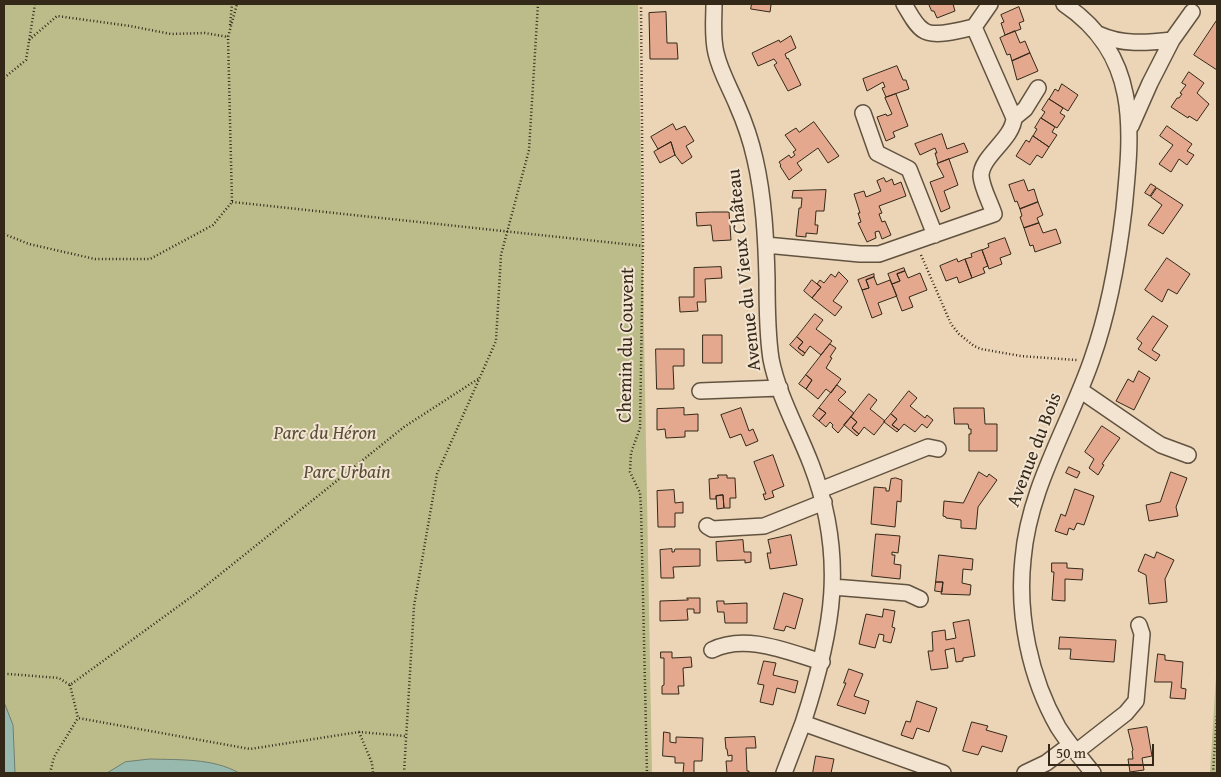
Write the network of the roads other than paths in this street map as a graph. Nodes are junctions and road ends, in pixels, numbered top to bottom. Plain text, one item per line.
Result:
1 (714, 4) edge
2 (904, 4) edge
3 (990, 4) edge
4 (1064, 4) edge
5 (1192, 12) dead end
6 (974, 27) junction
7 (1098, 34) junction
8 (1172, 40) junction
9 (1038, 88) dead end
10 (863, 113) dead end
11 (1014, 118) junction
12 (1130, 129) junction
13 (935, 235) junction
14 (766, 245) junction
15 (780, 388) junction
16 (1080, 390) junction
17 (700, 391) dead end
18 (938, 449) dead end
19 (1188, 455) dead end
20 (822, 496) junction
21 (707, 526) dead end
22 (833, 587) junction
23 (920, 599) dead end
24 (1139, 625) dead end
25 (712, 650) dead end
26 (822, 662) junction
27 (803, 723) junction
28 (1073, 749) junction
29 (784, 773) edge
30 (943, 773) edge
31 (1025, 773) edge
32 (1093, 773) edge

1 - 14 street, Avenue du Vieux Château
2 - 6 street
3 - 6 street
4 - 7 street, Avenue du Bois
5 - 8 street, Avenue du Bois
6 - 11 street
7 - 8 street, Avenue du Bois
7 - 12 street, Avenue du Bois
8 - 12 street, Avenue du Bois
9 - 11 street
10 - 13 street
11 - 13 street
12 - 16 street, Avenue du Bois
13 - 14 street
14 - 15 street, Avenue du Vieux Château
15 - 17 street, Avenue du Vieux Château
15 - 20 street, Avenue du Vieux Château
16 - 19 street, Avenue du Bois
16 - 28 street, Avenue du Bois
18 - 20 street
20 - 21 street
20 - 22 street, Avenue du Vieux Château
22 - 23 street
22 - 26 street, Avenue du Vieux Château
24 - 28 street
25 - 26 street
26 - 27 street, Avenue du Vieux Château
27 - 29 street, Avenue du Vieux Château
27 - 30 street
28 - 31 street
28 - 32 street, Avenue du Bois

